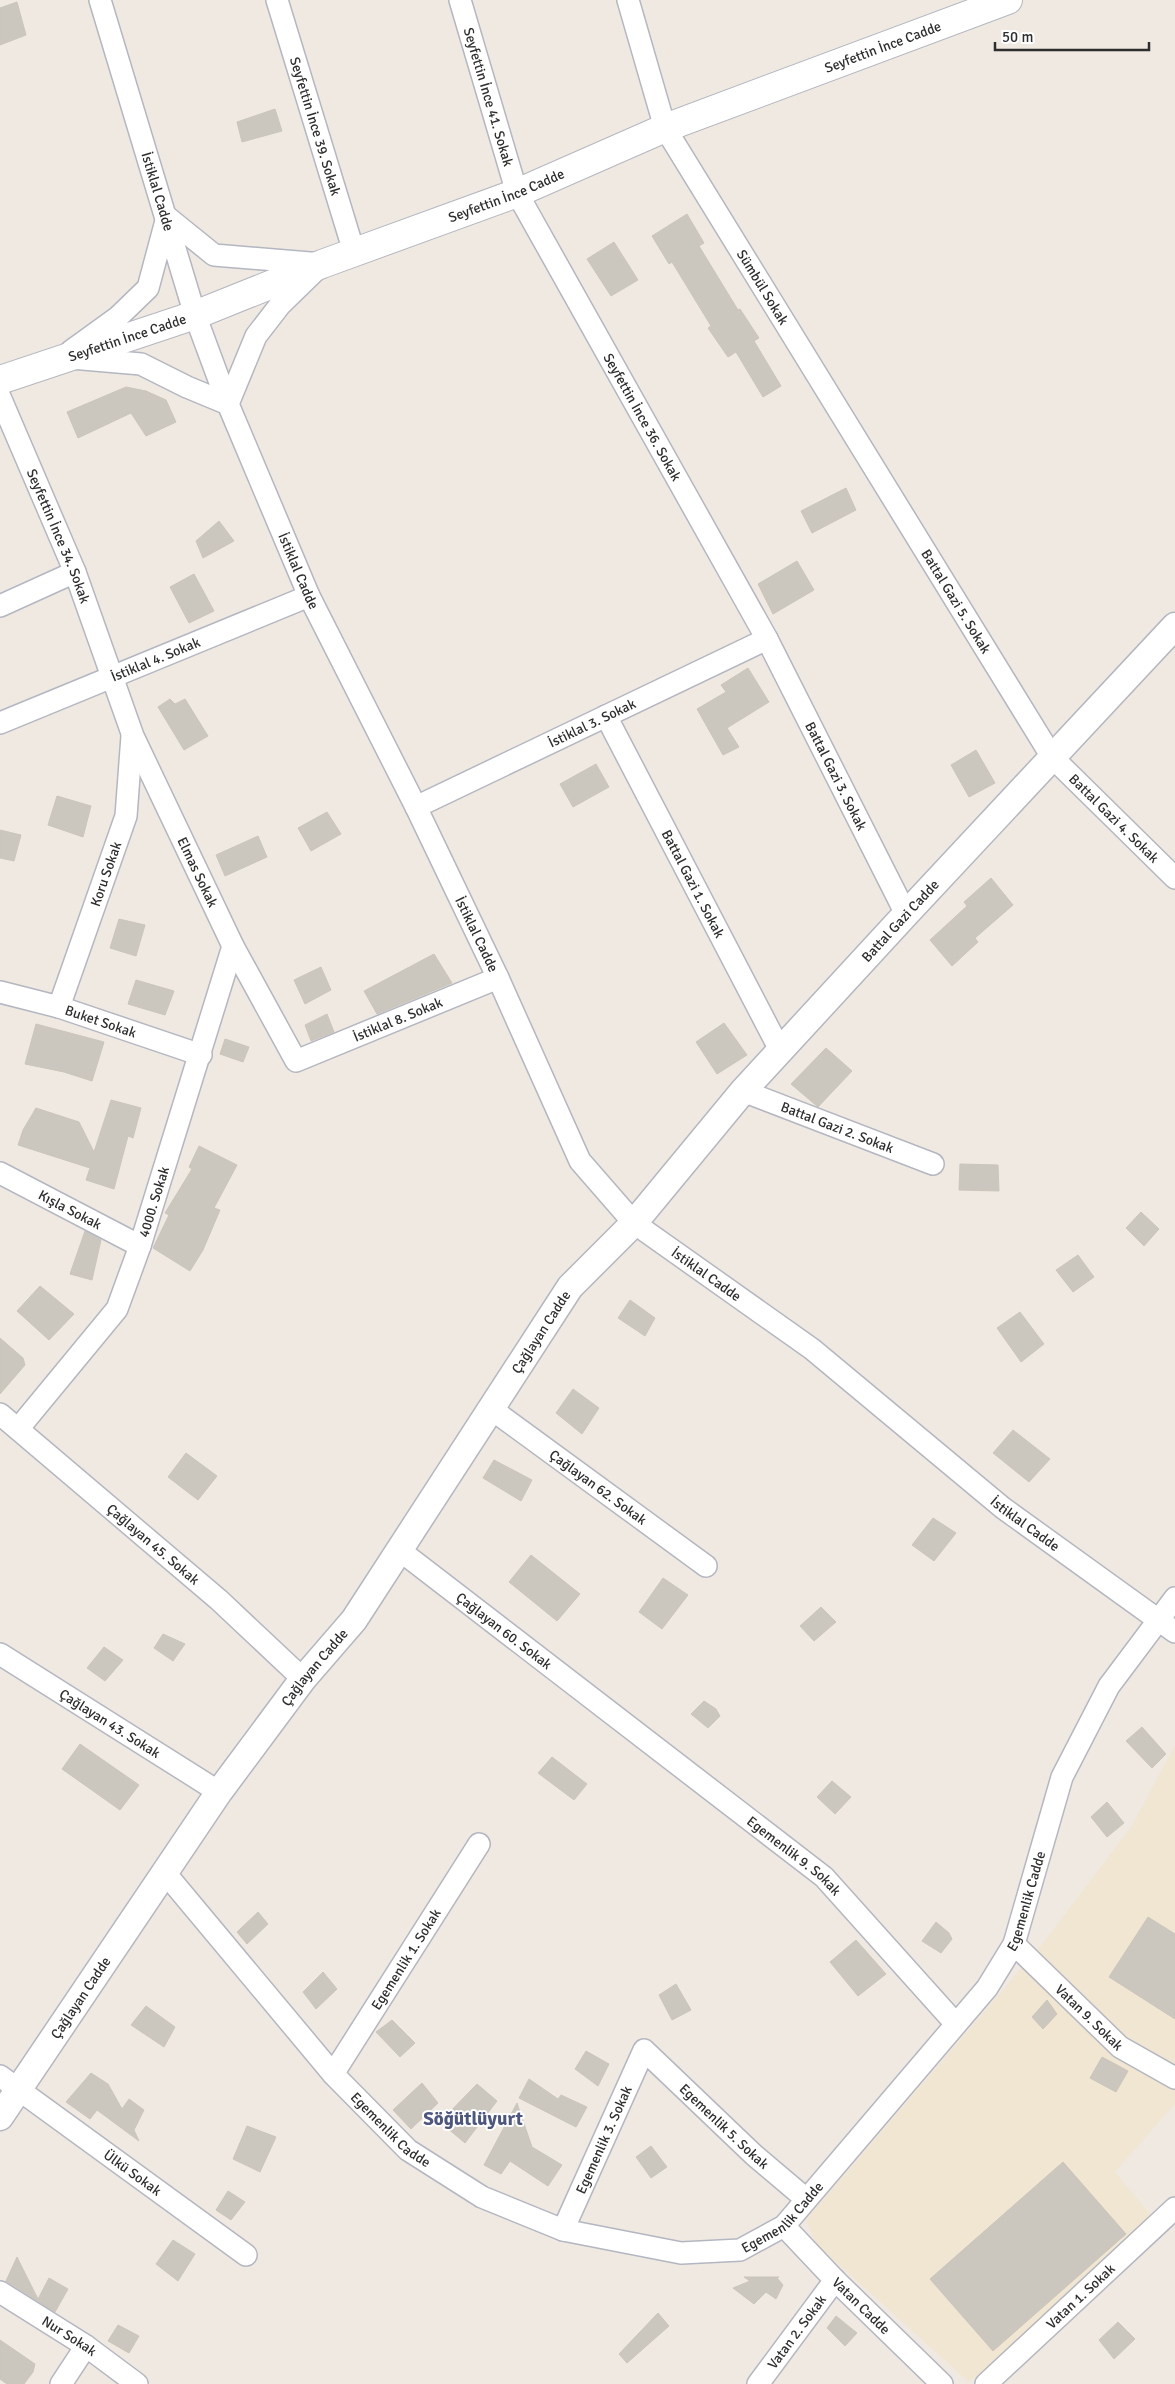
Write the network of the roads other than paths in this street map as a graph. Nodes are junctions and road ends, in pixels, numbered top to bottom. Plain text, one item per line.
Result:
1 (100, 0) edge
2 (277, 0) edge
3 (460, 0) edge
4 (628, 0) edge
5 (995, 2) edge
6 (665, 128) junction
7 (517, 193) junction
8 (167, 217) junction
9 (354, 252) junction
10 (322, 264) junction
11 (195, 314) junction
12 (62, 358) junction
13 (0, 380) edge
14 (0, 397) edge
15 (228, 404) junction
16 (860, 445) joint
17 (75, 572) junction
18 (309, 596) junction
19 (0, 606) edge
20 (1175, 626) edge
21 (768, 639) junction
22 (111, 677) junction
23 (606, 716) junction
24 (0, 723) edge
25 (132, 736) junction
26 (1052, 758) junction
27 (416, 807) junction
28 (1175, 878) edge
29 (906, 914) junction
30 (233, 946) junction
31 (498, 978) junction
32 (0, 992) edge
33 (60, 1007) junction
34 (780, 1050) junction
35 (201, 1055) junction
36 (296, 1060) joint
37 (743, 1091) junction
38 (933, 1164) dead end
39 (0, 1173) edge
40 (634, 1223) junction
41 (140, 1246) junction
42 (490, 1408) junction
43 (0, 1414) edge
44 (18, 1429) junction
45 (398, 1549) junction
46 (706, 1566) dead end
47 (1175, 1598) edge
48 (1167, 1626) edge
49 (0, 1654) edge
50 (303, 1679) junction
51 (611, 1713) joint
52 (219, 1792) junction
53 (478, 1844) dead end
54 (166, 1874) junction
55 (1014, 1944) junction
56 (955, 2023) junction
57 (644, 2050) joint
58 (333, 2074) junction
59 (1175, 2078) edge
60 (9, 2082) edge
61 (0, 2117) edge
62 (806, 2199) junction
63 (1175, 2208) edge
64 (784, 2226) junction
65 (563, 2230) junction
66 (246, 2256) dead end
67 (835, 2280) junction
68 (0, 2292) edge
69 (86, 2346) junction
70 (61, 2384) edge
71 (137, 2384) edge
72 (758, 2384) edge
73 (942, 2384) edge
74 (986, 2384) edge

1 - 8 street, İstiklal Cadde
2 - 9 street, Seyfettin İnce 39. Sokak
3 - 7 street, Seyfettin İnce 41. Sokak
4 - 6 street, Sümbül Sokak
5 - 6 main road, Seyfettin İnce Cadde
6 - 7 main road, Seyfettin İnce Cadde
6 - 16 street, Sümbül Sokak
7 - 9 main road, Seyfettin İnce Cadde
7 - 21 street, Seyfettin İnce 36. Sokak
8 - 10 street
8 - 11 street, İstiklal Cadde
8 - 12 street
9 - 10 main road, Seyfettin İnce Cadde
10 - 11 main road, Seyfettin İnce Cadde
10 - 15 street
11 - 12 main road, Seyfettin İnce Cadde
11 - 15 street, İstiklal Cadde
12 - 13 main road, Seyfettin İnce Cadde
12 - 15 street
14 - 17 street, Seyfettin İnce 34. Sokak
15 - 18 street, İstiklal Cadde
16 - 26 street, Battal Gazi 5. Sokak
17 - 19 street
17 - 22 street, Seyfettin İnce 34. Sokak
18 - 22 street, İstiklal 4. Sokak
18 - 27 street, İstiklal Cadde
20 - 26 street, Battal Gazi Cadde
21 - 23 street, İstiklal 3. Sokak
21 - 29 street, Battal Gazi 3. Sokak
22 - 24 street, İstiklal 4. Sokak
22 - 25 street, Elmas Sokak
23 - 27 street, İstiklal 3. Sokak
23 - 34 street, Battal Gazi 1. Sokak
25 - 30 street, Elmas Sokak
25 - 33 street, Koru Sokak
26 - 28 street, Battal Gazi 4. Sokak
26 - 29 street, Battal Gazi Cadde
27 - 31 street, İstiklal Cadde
29 - 34 street, Battal Gazi Cadde
30 - 35 street, 4000. Sokak
30 - 36 street, Elmas Sokak
31 - 36 street, İstiklal 8. Sokak
31 - 40 street, İstiklal Cadde
32 - 33 street, Buket Sokak
33 - 35 street, Buket Sokak
34 - 37 street, Battal Gazi Cadde
35 - 41 street, 4000. Sokak
37 - 38 street, Battal Gazi 2. Sokak
37 - 40 street, Battal Gazi Cadde
39 - 41 street, Kışla Sokak
40 - 42 street, Çağlayan Cadde
40 - 48 street, İstiklal Cadde
41 - 44 street, 4000. Sokak
42 - 45 street, Çağlayan Cadde
42 - 46 street, Çağlayan 62. Sokak
43 - 44 street, Çağlayan 45. Sokak
44 - 50 street, Çağlayan 45. Sokak
45 - 50 street, Çağlayan Cadde
45 - 51 street, Çağlayan 60. Sokak
47 - 48 street, Egemenlik Cadde
48 - 55 street, Egemenlik Cadde
49 - 52 street, Çağlayan 43. Sokak
50 - 52 street, Çağlayan Cadde
51 - 56 street, Egemenlik 9. Sokak
52 - 54 street, Çağlayan Cadde
53 - 58 street, Egemenlik 1. Sokak
54 - 58 street, Egemenlik Cadde
54 - 60 street, Çağlayan Cadde
55 - 56 street, Egemenlik Cadde
55 - 59 street, Vatan 9. Sokak
56 - 62 street, Egemenlik Cadde
57 - 62 street, Egemenlik 5. Sokak
57 - 65 street, Egemenlik 3. Sokak
58 - 65 street, Egemenlik Cadde
60 - 61 street, Çağlayan Cadde
60 - 66 street, Ülkü Sokak
62 - 64 street, Egemenlik Cadde
63 - 74 street, Vatan 1. Sokak
64 - 65 street, Egemenlik Cadde
64 - 67 street, Vatan Cadde
67 - 72 street, Vatan 2. Sokak
67 - 73 street, Vatan Cadde
68 - 69 street, Nur Sokak
69 - 70 street
69 - 71 street, Nur Sokak

